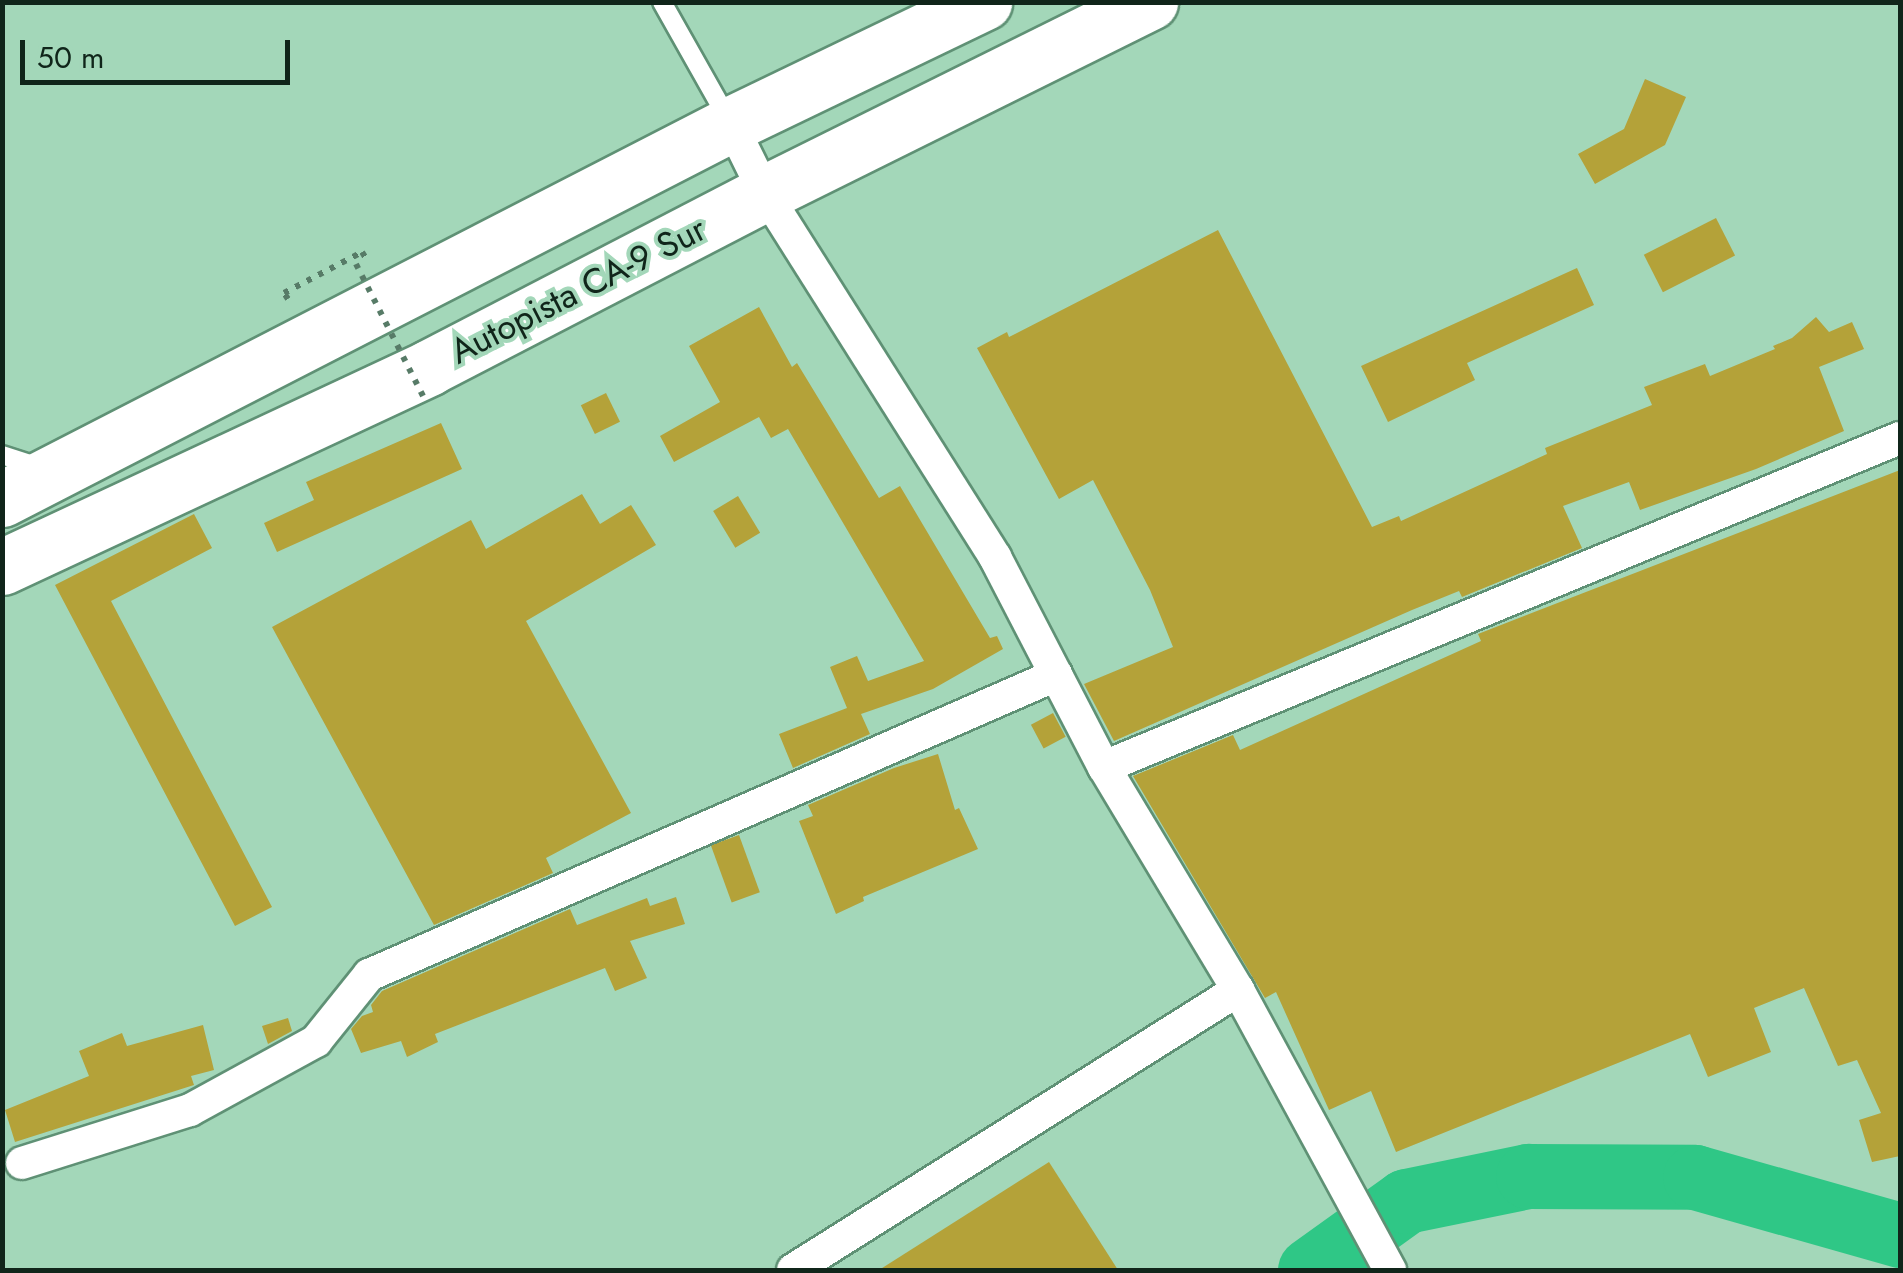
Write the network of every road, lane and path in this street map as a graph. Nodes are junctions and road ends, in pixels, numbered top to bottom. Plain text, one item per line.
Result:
1 (662, 2) edge
2 (984, 2) edge
3 (1150, 2) edge
4 (731, 124) junction
5 (764, 193) junction
6 (362, 252) dead end
7 (426, 402) dead end
8 (1900, 438) edge
9 (2, 455) edge
10 (55, 472) junction
11 (2, 499) edge
12 (2, 567) edge
13 (1056, 675) junction
14 (1104, 766) junction
15 (1238, 990) junction
16 (22, 1162) dead end
17 (1388, 1264) edge
18 (793, 1270) edge

1 - 4 lane
2 - 4 highway
3 - 5 highway, Autopista CA-9 Sur
4 - 5 street
4 - 10 highway
5 - 12 highway, Autopista CA-9 Sur
5 - 13 street
6 - 7 path, bridge
8 - 14 street
9 - 10 lane
10 - 11 highway
13 - 14 street
13 - 16 street
14 - 15 street
15 - 17 street
15 - 18 street

